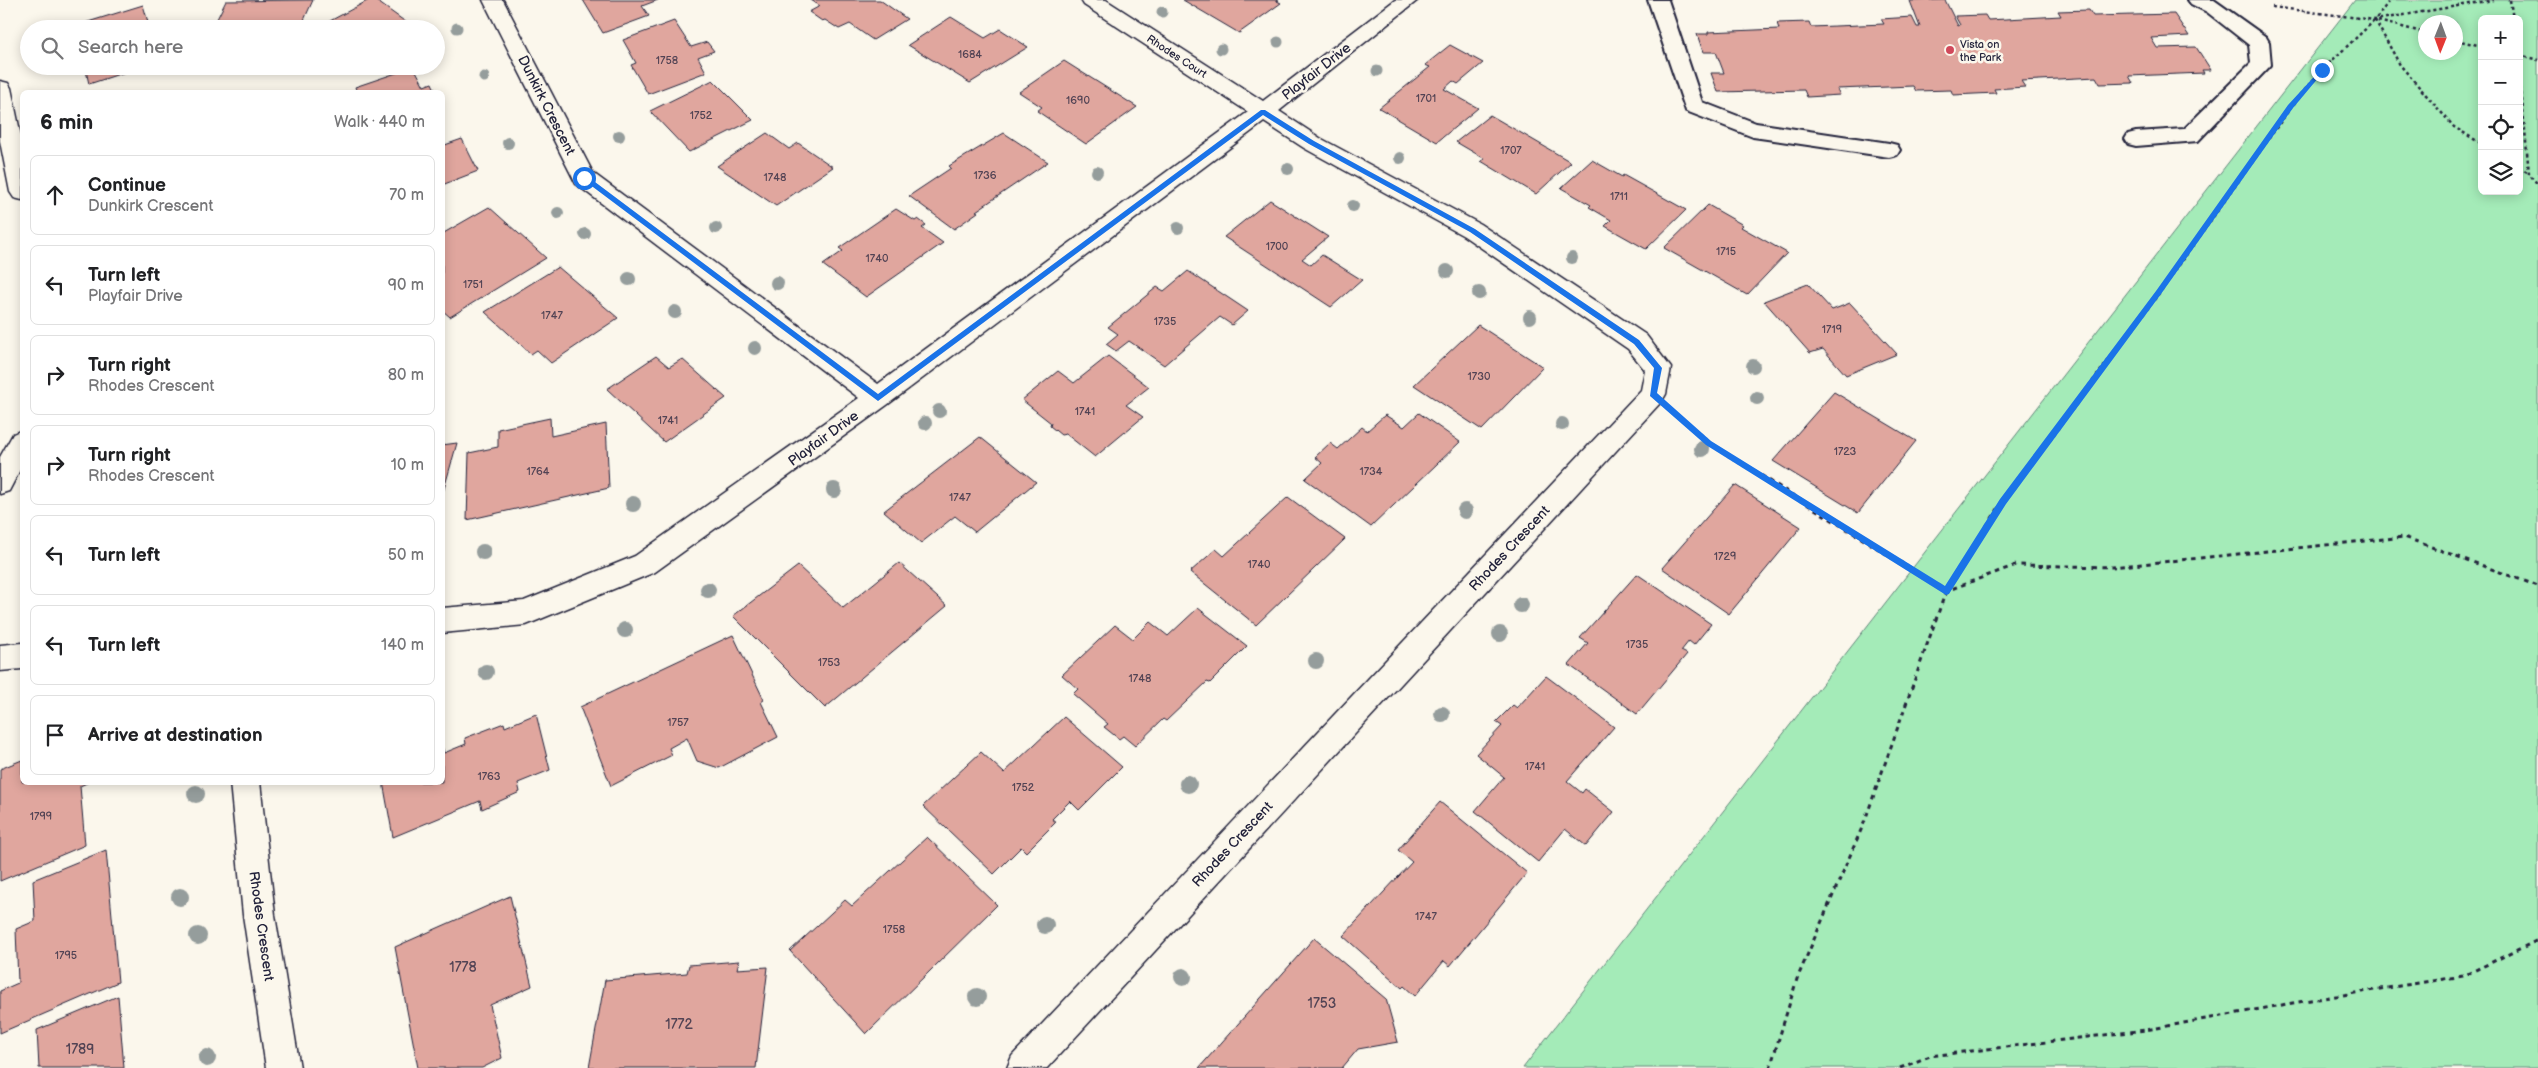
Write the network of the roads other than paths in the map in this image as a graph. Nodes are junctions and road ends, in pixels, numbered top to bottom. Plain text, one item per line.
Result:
1 (493, 0) edge
2 (1091, 0) edge
3 (1408, 0) edge
4 (1658, 0) edge
5 (2206, 4) edge
6 (0, 88) edge
7 (1263, 112) junction
8 (2136, 139) dead end
9 (1889, 150) dead end
10 (20, 183) edge
11 (878, 398) junction
12 (20, 445) edge
13 (0, 483) edge
14 (445, 621) edge
15 (20, 656) edge
16 (0, 658) edge
17 (245, 785) edge
18 (283, 1068) edge
19 (1024, 1068) edge

1 - 11 street, Dunkirk Crescent
2 - 7 street, Rhodes Court
3 - 7 street, Playfair Drive
4 - 9 lane
5 - 8 lane
6 - 10 street
7 - 11 street, Playfair Drive
7 - 19 street, Rhodes Crescent
11 - 14 street, Playfair Drive
12 - 13 street
15 - 16 street
17 - 18 street, Rhodes Crescent

